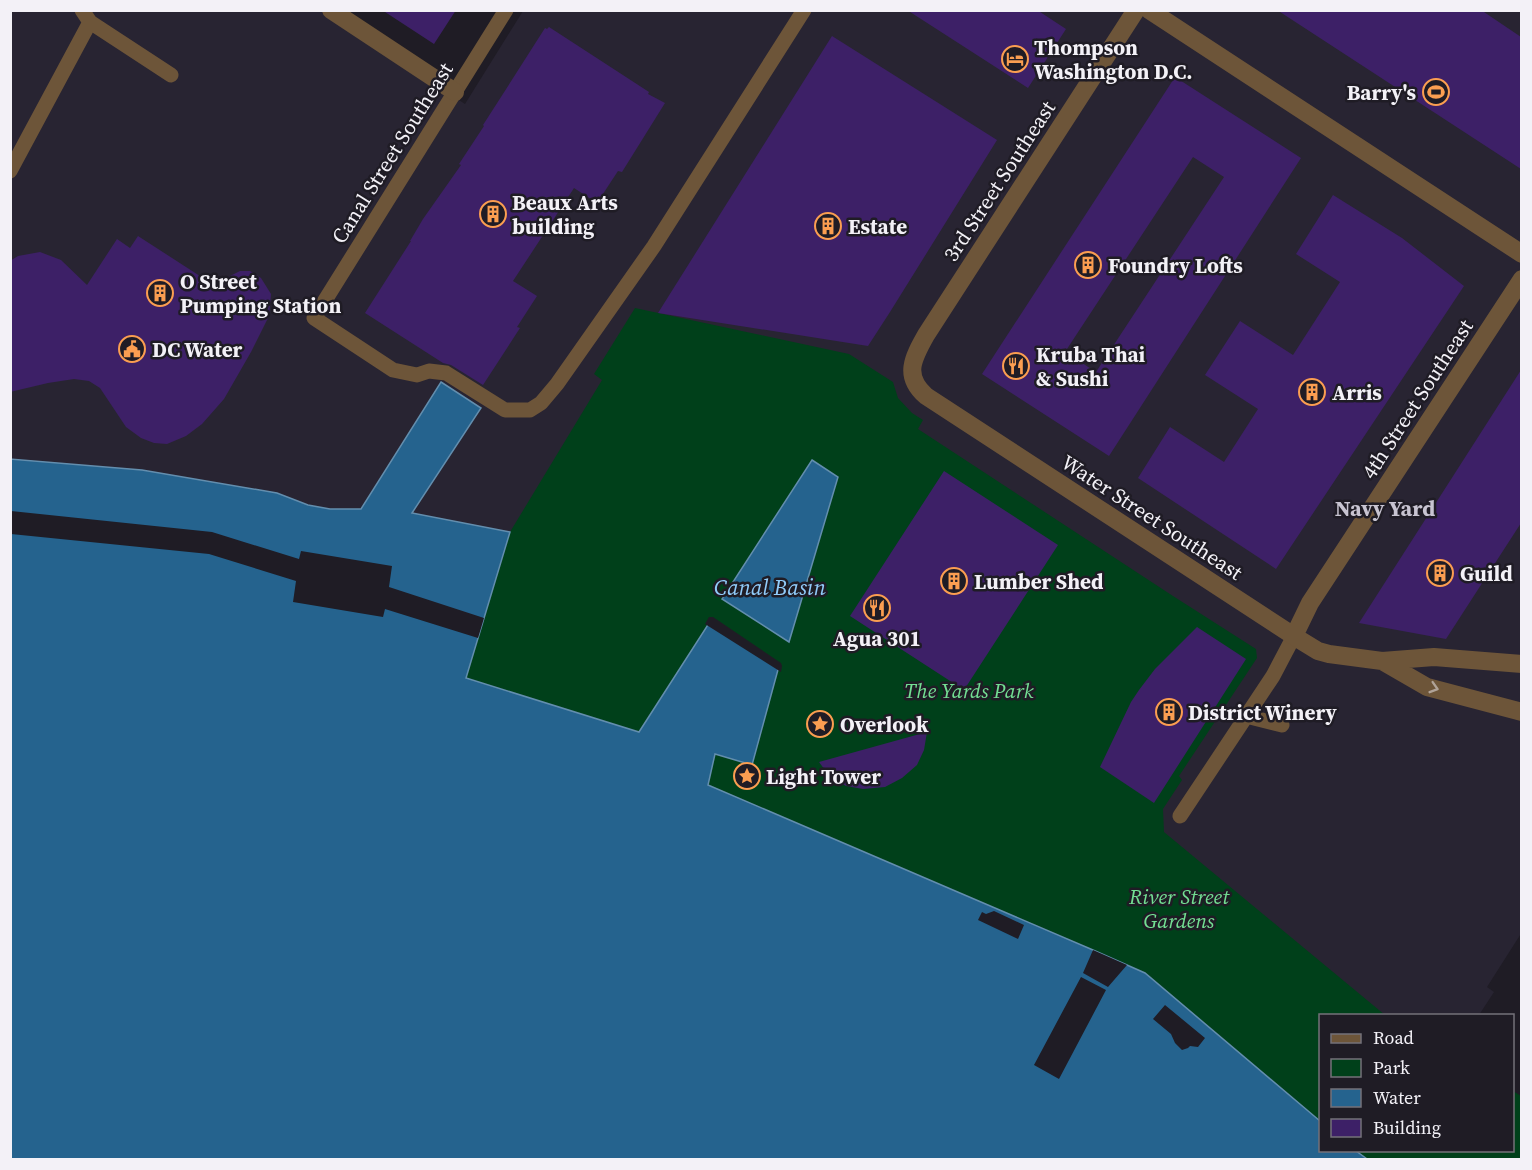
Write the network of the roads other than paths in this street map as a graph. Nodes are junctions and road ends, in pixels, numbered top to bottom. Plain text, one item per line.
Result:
1 (331, 10) edge
2 (506, 10) edge
3 (804, 10) edge
4 (1136, 10) edge
5 (1149, 10) edge
6 (86, 16) edge
7 (171, 75) dead end
8 (455, 92) junction
9 (10, 171) edge
10 (1521, 254) edge
11 (1521, 279) edge
12 (913, 380) joint
13 (1294, 636) junction
14 (1382, 662) junction
15 (1521, 664) edge
16 (1521, 712) edge
17 (1246, 716) junction
18 (1282, 725) dead end
19 (1180, 816) dead end

1 - 8 street
2 - 8 lane, Canal Street Southeast
3 - 8 lane, Canal Street Southeast
4 - 12 street, 3rd Street Southeast
5 - 10 street
6 - 7 lane
6 - 9 lane
11 - 13 street, 4th Street Southeast
12 - 13 street, Water Street Southeast
13 - 14 street, Water Street Southeast
13 - 17 lane
14 - 15 street, Water Street Southeast
14 -> 16 street, Water Street Southeast
17 - 18 lane
17 - 19 lane

